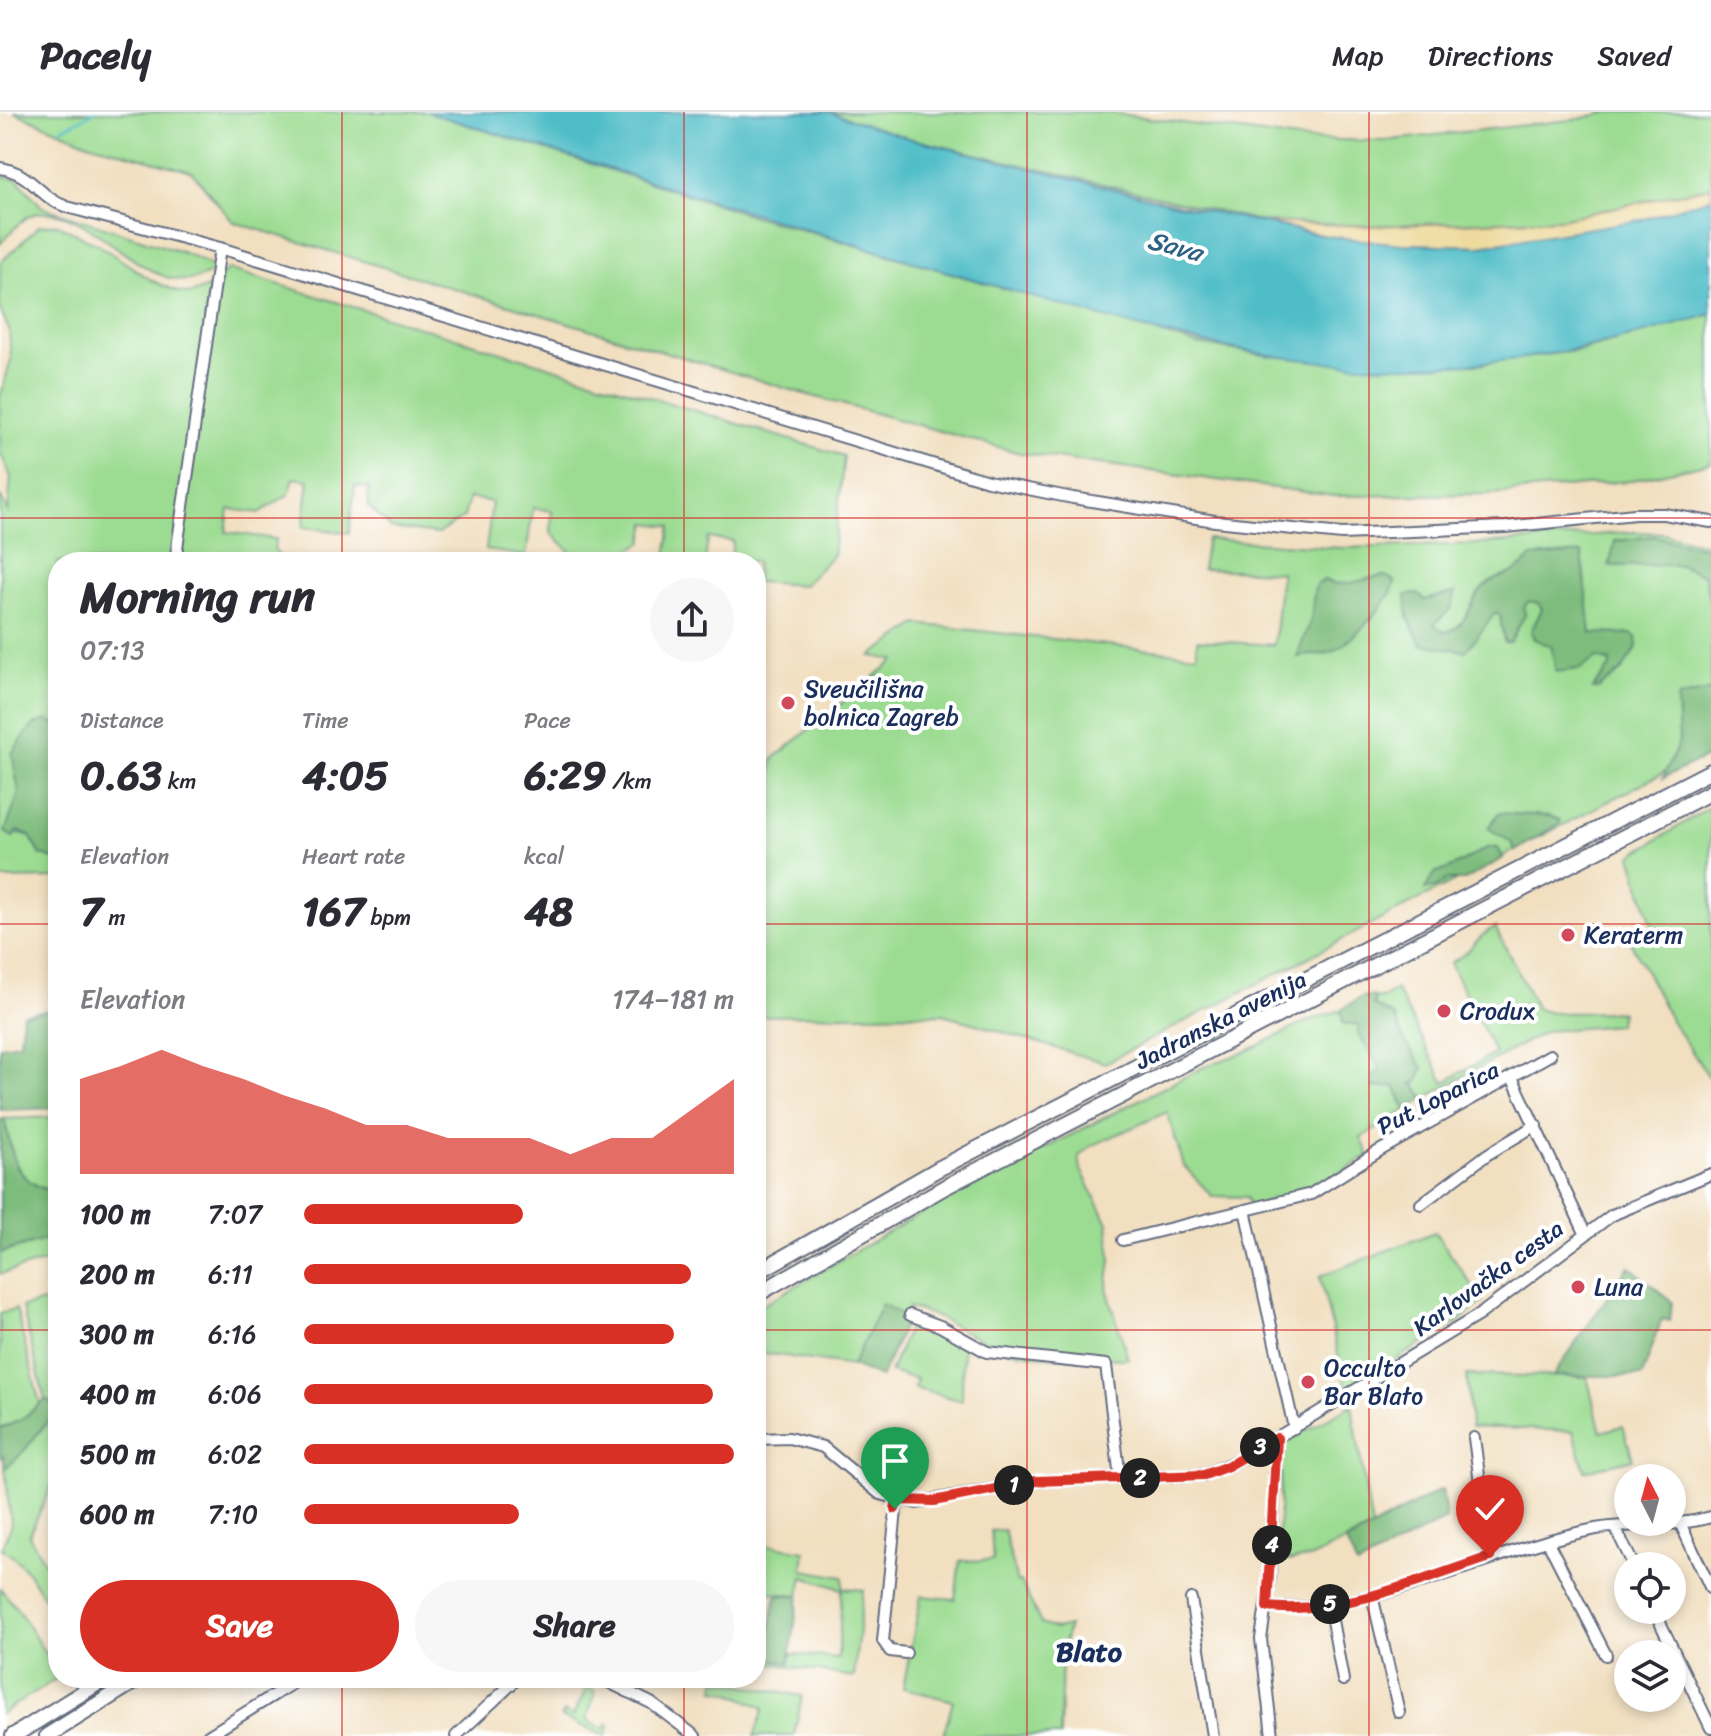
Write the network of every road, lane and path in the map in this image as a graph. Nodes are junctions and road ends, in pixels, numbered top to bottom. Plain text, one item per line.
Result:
1 (0, 168) edge
2 (220, 248) junction
3 (1711, 522) edge
4 (176, 552) edge
5 (1711, 771) edge
6 (1711, 792) edge
7 (1550, 1055) dead end
8 (1512, 1077) junction
9 (1536, 1125) junction
10 (1711, 1174) edge
11 (1421, 1204) dead end
12 (1245, 1210) junction
13 (1585, 1233) junction
14 (1123, 1240) dead end
15 (766, 1267) edge
16 (766, 1289) edge
17 (910, 1315) dead end
18 (1294, 1428) junction
19 (1277, 1438) junction
20 (1474, 1438) dead end
21 (766, 1439) edge
22 (1120, 1478) junction
23 (897, 1500) junction
24 (1711, 1517) edge
25 (1686, 1524) edge
26 (1614, 1527) edge
27 (1686, 1536) edge
28 (1548, 1542) junction
29 (1490, 1557) junction
30 (1711, 1589) edge
31 (1372, 1595) junction
32 (1191, 1599) dead end
33 (1329, 1604) junction
34 (1267, 1607) junction
35 (1661, 1624) edge
36 (906, 1653) dead end
37 (1606, 1655) dead end
38 (1343, 1680) dead end
39 (90, 1688) edge
40 (124, 1688) edge
41 (285, 1688) edge
42 (507, 1688) edge
43 (620, 1688) edge
44 (1399, 1712) dead end
45 (1711, 1728) edge
46 (13, 1736) edge
47 (47, 1736) edge
48 (208, 1736) edge
49 (456, 1736) edge
50 (695, 1736) edge
51 (1213, 1736) edge
52 (1272, 1736) edge

1 - 2 street
2 - 3 street
2 - 4 street
5 - 15 main road, Jadranska avenija
6 - 16 main road, Jadranska avenija
7 - 8 street
8 - 9 street, Put Loparica
8 - 12 street, Put Loparica
9 - 11 street
9 - 13 street, Put Loparica
10 - 13 street, Karlovačka cesta
12 - 14 street
12 - 18 street
13 - 18 street, Karlovačka cesta
17 - 22 street
18 - 19 street, Karlovačka cesta
19 - 22 street, Karlovačka cesta
19 - 34 street
20 - 29 street
21 - 23 street, Karlovačka cesta
22 - 23 street, Karlovačka cesta
23 - 36 street
24 - 25 street
26 - 28 street
27 - 30 street
28 - 29 street
28 - 37 street
29 - 31 street
31 - 33 street
31 - 44 street
32 - 51 street
33 - 34 street
33 - 38 street
34 - 52 street
35 - 45 street
39 - 46 main road
40 - 47 main road
41 - 48 street
42 - 49 street
43 - 50 street

